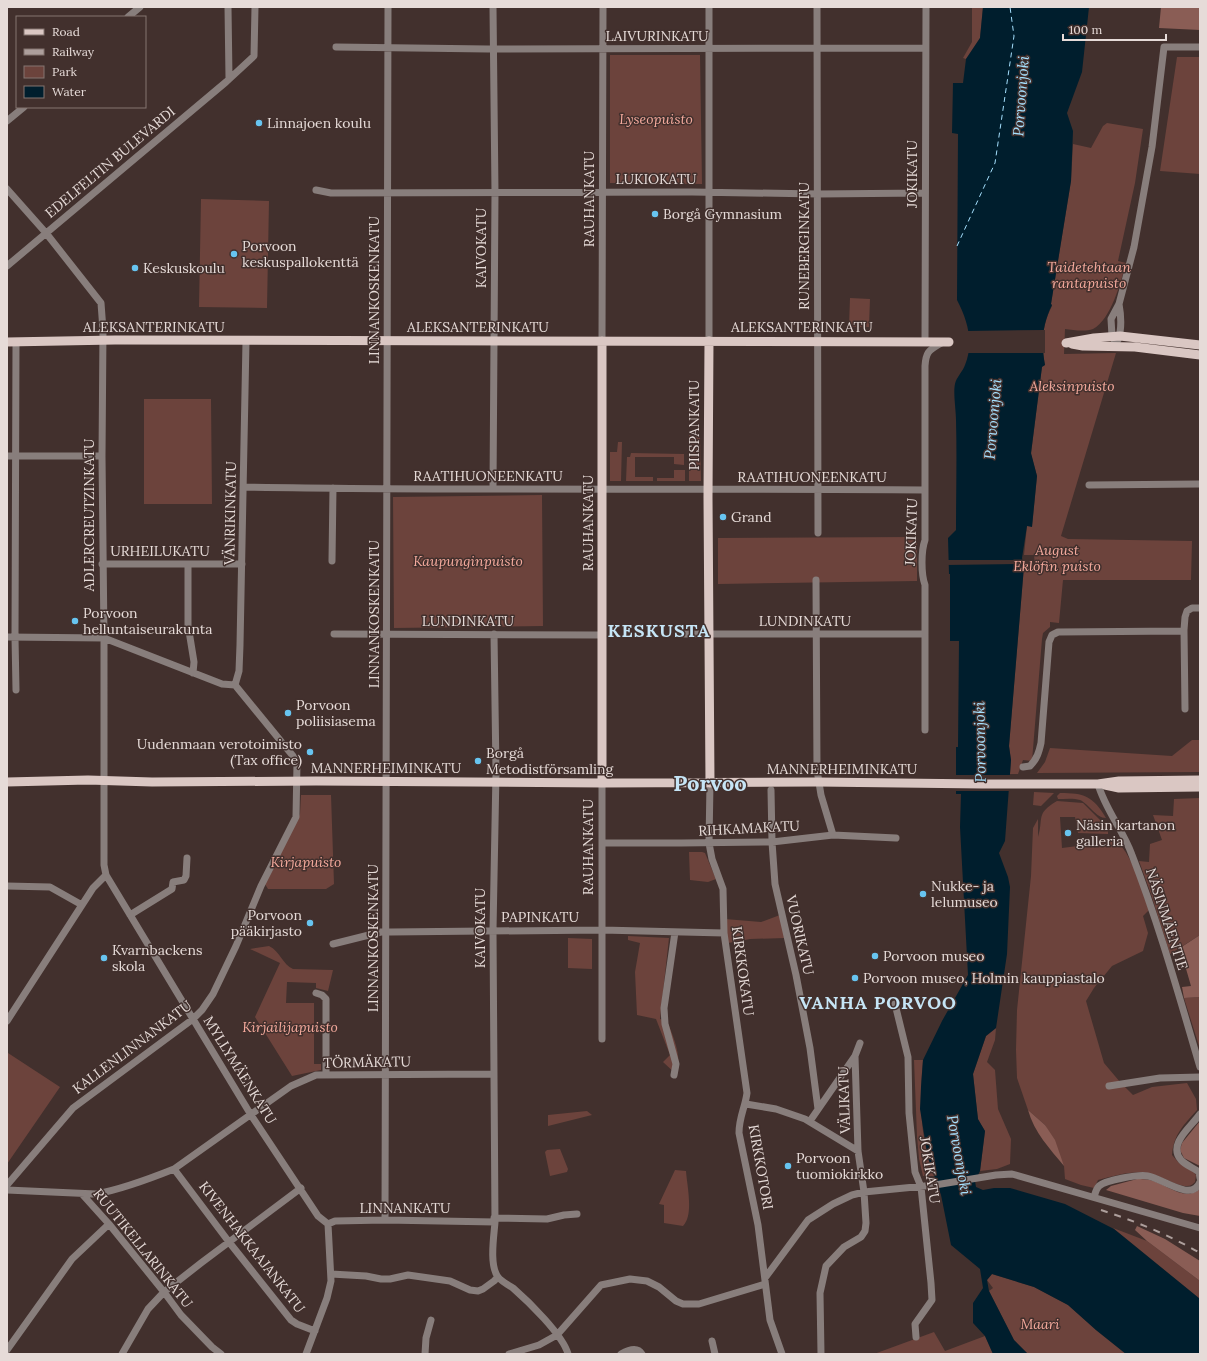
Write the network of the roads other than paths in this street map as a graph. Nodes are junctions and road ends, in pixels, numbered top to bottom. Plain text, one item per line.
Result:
1 (140, 7) edge
2 (228, 7) edge
3 (255, 7) edge
4 (388, 7) edge
5 (493, 7) edge
6 (603, 7) edge
7 (708, 7) edge
8 (817, 7) edge
9 (926, 7) edge
10 (129, 16) edge
11 (336, 47) dead end
12 (1200, 47) edge
13 (388, 48) junction
14 (603, 48) junction
15 (817, 48) junction
16 (925, 48) junction
17 (494, 49) junction
18 (709, 49) junction
19 (229, 78) junction
20 (23, 108) edge
21 (7, 121) edge
22 (7, 189) edge
23 (316, 190) dead end
24 (388, 192) junction
25 (602, 192) junction
26 (495, 193) junction
27 (709, 193) junction
28 (925, 193) junction
29 (818, 194) junction
30 (46, 233) junction
31 (7, 266) edge
32 (1116, 336) junction
33 (102, 341) junction
34 (246, 341) junction
35 (386, 341) junction
36 (494, 341) junction
37 (602, 341) junction
38 (709, 341) junction
39 (818, 341) junction
40 (11, 342) edge
41 (925, 342) junction
42 (946, 342) joint
43 (1200, 345) edge
44 (1116, 346) junction
45 (1200, 355) edge
46 (7, 456) edge
47 (15, 456) junction
48 (102, 456) junction
49 (1200, 484) edge
50 (1089, 485) dead end
51 (243, 487) junction
52 (333, 488) junction
53 (387, 489) junction
54 (493, 489) junction
55 (602, 489) junction
56 (708, 489) junction
57 (817, 490) junction
58 (925, 490) junction
59 (818, 533) dead end
60 (332, 561) dead end
61 (102, 564) junction
62 (188, 564) junction
63 (242, 564) junction
64 (816, 580) dead end
65 (1200, 608) edge
66 (1184, 630) junction
67 (334, 634) dead end
68 (386, 634) junction
69 (494, 634) junction
70 (685, 634) dead end
71 (708, 634) junction
72 (816, 634) junction
73 (925, 634) junction
74 (602, 635) junction
75 (7, 637) edge
76 (15, 637) junction
77 (104, 638) junction
78 (193, 673) junction
79 (235, 685) junction
80 (16, 690) dead end
81 (1185, 708) dead end
82 (925, 730) dead end
83 (1023, 767) dead end
84 (1200, 780) edge
85 (103, 781) junction
86 (7, 782) edge
87 (297, 782) junction
88 (386, 782) junction
89 (495, 782) junction
90 (818, 782) junction
91 (602, 783) junction
92 (710, 783) junction
93 (1098, 784) junction
94 (1200, 787) edge
95 (772, 790) dead end
96 (833, 835) junction
97 (896, 838) dead end
98 (772, 842) junction
99 (602, 843) junction
100 (709, 843) junction
101 (187, 858) dead end
102 (106, 875) junction
103 (7, 886) edge
104 (82, 906) junction
105 (130, 915) junction
106 (493, 930) junction
107 (602, 930) junction
108 (386, 932) junction
109 (675, 932) junction
110 (724, 933) junction
111 (333, 944) dead end
112 (316, 993) dead end
113 (894, 1004) dead end
114 (193, 1019) junction
115 (7, 1020) edge
116 (602, 1039) dead end
117 (860, 1043) dead end
118 (855, 1056) junction
119 (1200, 1067) edge
120 (386, 1074) junction
121 (494, 1074) junction
122 (326, 1075) junction
123 (674, 1075) dead end
124 (1200, 1077) edge
125 (1109, 1086) dead end
126 (746, 1104) junction
127 (818, 1109) junction
128 (252, 1114) junction
129 (1200, 1114) edge
130 (810, 1121) junction
131 (858, 1151) junction
132 (174, 1169) junction
133 (1200, 1178) edge
134 (1200, 1182) edge
135 (7, 1185) edge
136 (921, 1187) junction
137 (301, 1188) junction
138 (7, 1190) edge
139 (864, 1192) junction
140 (82, 1194) junction
141 (1094, 1198) junction
142 (577, 1214) dead end
143 (385, 1220) junction
144 (494, 1220) junction
145 (109, 1224) junction
146 (328, 1224) junction
147 (1200, 1228) edge
148 (229, 1242) junction
149 (331, 1274) junction
150 (498, 1277) junction
151 (765, 1281) junction
152 (164, 1292) junction
153 (431, 1320) dead end
154 (315, 1331) junction
155 (557, 1335) junction
156 (916, 1337) dead end
157 (712, 1341) dead end
158 (7, 1350) edge
159 (122, 1354) edge
160 (221, 1354) edge
161 (306, 1354) edge
162 (425, 1354) edge
163 (509, 1354) edge
164 (568, 1354) edge
165 (621, 1354) edge
166 (642, 1354) edge
167 (715, 1354) edge
168 (781, 1354) edge
169 (821, 1354) edge

1 - 10 street
2 - 19 street
3 - 19 street, EDELFELTIN BULEVARDI
4 - 13 street, LINNANKOSKENKATU
5 - 17 street, KAIVOKATU
6 - 14 street, RAUHANKATU
7 - 18 street, PIISPANKATU
8 - 15 street, RUNEBERGINKATU
9 - 16 street, JOKIKATU
11 - 13 street, LAIVURINKATU
12 - 32 street
13 - 17 street, LAIVURINKATU
13 - 24 street, LINNANKOSKENKATU
14 - 17 street, LAIVURINKATU
14 - 18 street, LAIVURINKATU
14 - 25 street, RAUHANKATU
15 - 16 street, LAIVURINKATU
15 - 18 street, LAIVURINKATU
15 - 29 street, RUNEBERGINKATU
16 - 28 street, JOKIKATU
17 - 26 street, KAIVOKATU
18 - 27 street, PIISPANKATU
19 - 30 street, EDELFELTIN BULEVARDI
20 - 21 street
22 - 30 street, ADLERCREUTZINKATU
23 - 24 street, LUKIOKATU
24 - 26 street, LUKIOKATU
24 - 35 street, LINNANKOSKENKATU
25 - 26 street, LUKIOKATU
25 - 27 street, LUKIOKATU
25 - 37 street, RAUHANKATU
26 - 36 street, KAIVOKATU
27 - 29 street, LUKIOKATU
27 - 38 street, PIISPANKATU
28 - 29 street, LUKIOKATU
28 - 41 street, JOKIKATU
29 - 39 street, RUNEBERGINKATU
30 - 31 street, EDELFELTIN BULEVARDI
30 - 33 street, ADLERCREUTZINKATU
32 - 43 main road
32 - 44 street
32 - 44 main road
33 - 34 main road, ALEKSANTERINKATU
33 - 40 main road, ALEKSANTERINKATU
33 - 48 street, ADLERCREUTZINKATU
34 - 35 main road, ALEKSANTERINKATU
34 - 51 street, VÄNRIKINKATU
35 - 36 main road, ALEKSANTERINKATU
35 - 53 street, LINNANKOSKENKATU
36 - 37 main road, ALEKSANTERINKATU
36 - 54 street, KAIVOKATU
37 - 38 main road, ALEKSANTERINKATU
37 - 55 main road, RAUHANKATU
38 - 39 main road, ALEKSANTERINKATU
38 - 56 main road, PIISPANKATU
39 - 41 main road, ALEKSANTERINKATU
39 - 57 street, RUNEBERGINKATU
40 - 47 street
41 - 42 main road, ALEKSANTERINKATU
42 - 58 street, JOKIKATU
44 - 45 main road
46 - 47 street
47 - 48 street
47 - 76 street
48 - 61 street, ADLERCREUTZINKATU
49 - 50 street
51 - 52 street, RAATIHUONEENKATU
51 - 63 street, VÄNRIKINKATU
52 - 53 street, RAATIHUONEENKATU
52 - 60 street
53 - 54 street, RAATIHUONEENKATU
53 - 68 street, LINNANKOSKENKATU
54 - 55 street, RAATIHUONEENKATU
55 - 56 street, RAATIHUONEENKATU
55 - 74 main road, RAUHANKATU
56 - 57 street, RAATIHUONEENKATU
56 - 71 main road, PIISPANKATU
57 - 58 street, RAATIHUONEENKATU
57 - 59 street, RUNEBERGINKATU
58 - 73 street, JOKIKATU
61 - 62 street, URHEILUKATU
61 - 77 street, ADLERCREUTZINKATU
62 - 63 street, URHEILUKATU
62 - 78 street
63 - 79 street, VÄNRIKINKATU
64 - 72 street
65 - 66 street
66 - 81 street
66 - 83 street
67 - 68 street, LUNDINKATU
68 - 69 street, LUNDINKATU
68 - 88 street, LINNANKOSKENKATU
69 - 74 street, LUNDINKATU
69 - 89 street, KAIVOKATU
70 - 71 street, LUNDINKATU
71 - 72 street, LUNDINKATU
71 - 92 main road, PIISPANKATU
72 - 73 street, LUNDINKATU
72 - 90 street
73 - 82 street, JOKIKATU
74 - 91 main road, RAUHANKATU
75 - 76 street
76 - 77 street
76 - 80 street
77 - 78 street
77 - 85 street, ADLERCREUTZINKATU
78 - 79 street
79 - 87 street, KALLENLINNANKATU
84 - 93 main road
85 - 86 main road, MANNERHEIMINKATU
85 - 87 main road, MANNERHEIMINKATU
85 - 102 street, ADLERCREUTZINKATU
87 - 88 main road, MANNERHEIMINKATU
87 - 114 street, KALLENLINNANKATU
88 - 89 main road, MANNERHEIMINKATU
88 - 108 street, LINNANKOSKENKATU
89 - 91 main road, MANNERHEIMINKATU
89 - 106 street, KAIVOKATU
90 - 92 main road, MANNERHEIMINKATU
90 - 93 main road, MANNERHEIMINKATU
90 - 96 street
91 - 92 main road, MANNERHEIMINKATU
91 - 99 street, RAUHANKATU
92 - 100 street, PIISPANKATU
93 - 94 main road
93 - 119 street, NÄSINMÄENTIE
95 - 98 street, VUORIKATU
96 - 97 street, RIHKAMAKATU
96 - 98 street, RIHKAMAKATU
98 - 100 street, RIHKAMAKATU
98 - 127 street, VUORIKATU
99 - 100 street, RIHKAMAKATU
99 - 107 street, RAUHANKATU
100 - 110 street, KIRKKOKATU
101 - 105 street
102 - 104 street
102 - 105 street, MYLLYMÄENKATU
103 - 104 street
104 - 115 street
105 - 114 street, MYLLYMÄENKATU
106 - 107 street, PAPINKATU
106 - 108 street, PAPINKATU
106 - 121 street, KAIVOKATU
107 - 109 street, PAPINKATU
107 - 116 street, RAUHANKATU
108 - 111 street, PAPINKATU
108 - 120 street, LINNANKOSKENKATU
109 - 110 street, PAPINKATU
109 - 123 street
110 - 126 street, KIRKKOKATU
112 - 122 street
113 - 136 street, JOKIKATU
114 - 128 street, MYLLYMÄENKATU
114 - 135 street, KALLENLINNANKATU
117 - 118 street, VÄLIKATU
118 - 127 street
118 - 131 street, VÄLIKATU
120 - 121 street, TÖRMÄKATU
120 - 122 street, TÖRMÄKATU
120 - 143 street, LINNANKOSKENKATU
121 - 144 street, KAIVOKATU
122 - 128 street, TÖRMÄKATU
124 - 125 street
126 - 130 street, KIRKKOTORI
126 - 151 street, KIRKKOTORI
127 - 130 street
128 - 132 street, TÖRMÄKATU
128 - 137 street, MYLLYMÄENKATU
129 - 133 street
130 - 131 street, KIRKKOTORI
131 - 139 street, VÄLIKATU
132 - 140 street, TÖRMÄKATU
132 - 148 street, KIVENHAKKAAJANKATU
134 - 141 street
136 - 139 street
136 - 141 street
136 - 156 street, JOKIKATU
137 - 146 street, MYLLYMÄENKATU
137 - 148 street
138 - 140 street, RUUTIKELLARINKATU
139 - 151 street
139 - 169 street, VÄLIKATU
140 - 145 street, RUUTIKELLARINKATU
141 - 147 street
142 - 144 street, LINNANKATU
143 - 144 street, LINNANKATU
143 - 146 street, LINNANKATU
144 - 150 street, KAIVOKATU
145 - 152 street, RUUTIKELLARINKATU
145 - 158 street
146 - 149 street
148 - 152 street
148 - 154 street, KIVENHAKKAAJANKATU
149 - 150 street
149 - 154 street
150 - 155 street
151 - 155 street
151 - 168 street, KIRKKOTORI
152 - 159 street
152 - 160 street, RUUTIKELLARINKATU
153 - 162 street
154 - 161 street
155 - 163 street
155 - 164 street
157 - 167 street
165 - 166 street

